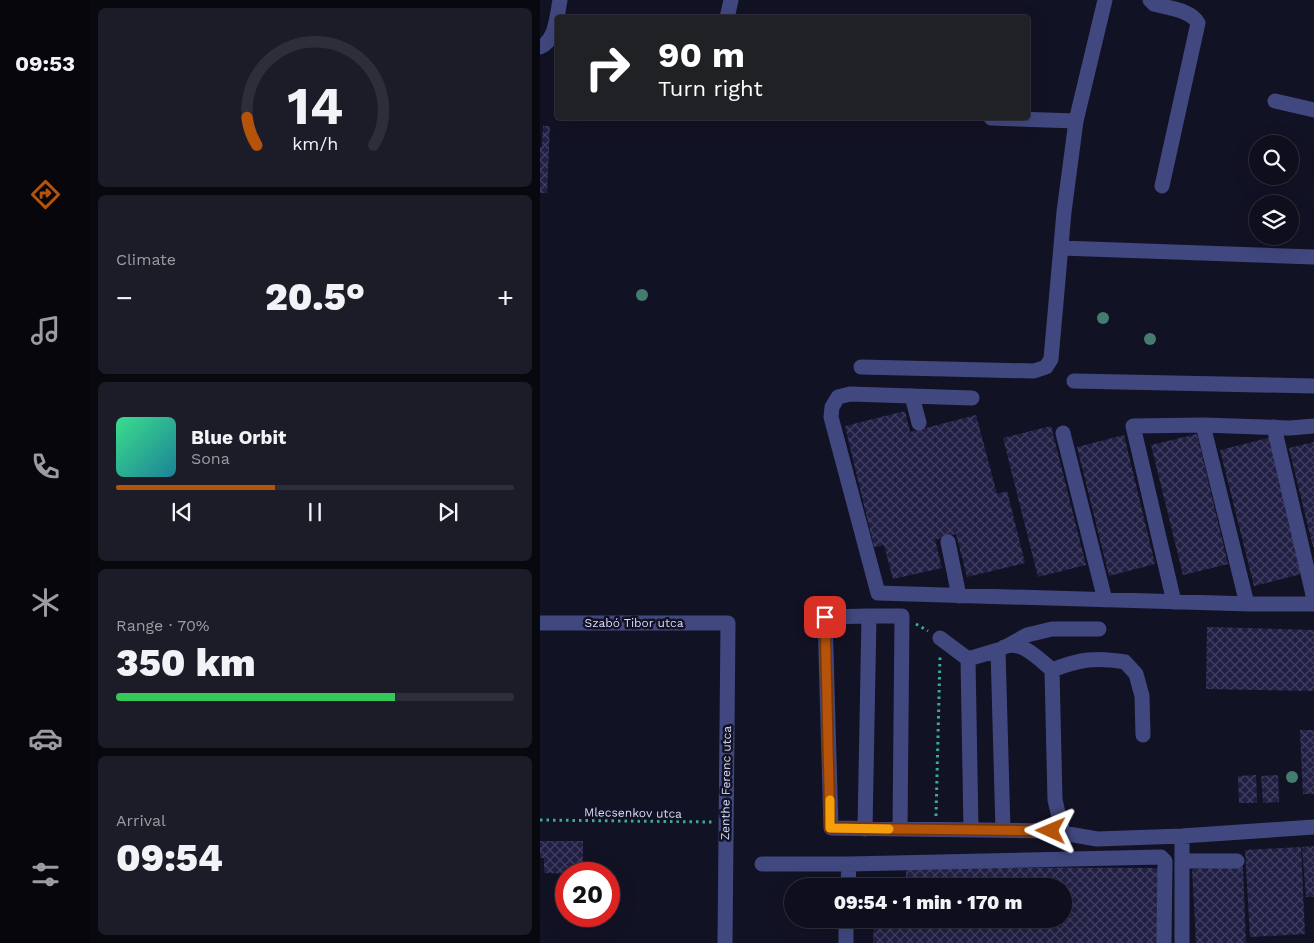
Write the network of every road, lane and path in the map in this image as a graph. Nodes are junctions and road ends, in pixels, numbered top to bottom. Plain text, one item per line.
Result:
1 (560, 0) edge
2 (731, 0) edge
3 (1105, 0) edge
4 (1150, 0) edge
5 (556, 15) edge
6 (728, 15) edge
7 (555, 21) edge
8 (540, 47) edge
9 (1275, 101) dead end
10 (1314, 110) edge
11 (1030, 119) edge
12 (1076, 121) junction
13 (1162, 186) dead end
14 (1061, 248) junction
15 (1314, 257) edge
16 (861, 367) dead end
17 (1074, 381) dead end
18 (1314, 386) edge
19 (912, 396) junction
20 (972, 398) dead end
21 (918, 423) dead end
22 (1203, 425) junction
23 (1314, 426) edge
24 (1274, 427) junction
25 (1063, 434) dead end
26 (948, 542) dead end
27 (959, 596) junction
28 (1314, 599) edge
29 (1105, 600) junction
30 (1174, 602) junction
31 (1247, 604) junction
32 (1314, 604) edge
33 (869, 616) junction
34 (902, 616) junction
35 (540, 623) edge
36 (728, 623) joint
37 (1099, 629) dead end
38 (940, 638) junction
39 (1003, 647) junction
40 (968, 658) junction
41 (1052, 670) junction
42 (1143, 735) dead end
43 (540, 820) edge
44 (725, 822) junction
45 (1314, 827) edge
46 (865, 829) junction
47 (900, 829) junction
48 (935, 830) junction
49 (971, 830) junction
50 (1003, 830) junction
51 (1063, 833) junction
52 (1182, 836) junction
53 (1237, 860) dead end
54 (1182, 861) junction
55 (762, 864) dead end
56 (849, 864) junction
57 (848, 878) edge
58 (846, 928) edge
59 (725, 943) edge
60 (846, 943) edge
61 (1164, 943) edge
62 (1182, 943) edge

1 - 5 street
2 - 6 street
3 - 12 street
4 - 13 street
7 - 8 street
9 - 10 street
11 - 12 street
12 - 14 street
14 - 15 street
14 - 16 street
17 - 18 street
19 - 20 street
19 - 21 street
19 - 27 street
22 - 24 street
22 - 30 street
22 - 31 street
23 - 24 street
24 - 28 street
25 - 29 street
26 - 27 street
27 - 29 street
29 - 30 street
30 - 31 street
31 - 32 street
33 - 34 street
33 - 46 street
33 - 46 street
34 - 38 path
34 - 47 street
35 - 36 street, Szabó Tibor utca
36 - 44 street, Zenthe Ferenc utca
37 - 39 street
38 - 40 street
38 - 48 path
39 - 40 street
39 - 41 street
39 - 50 street
40 - 49 street
41 - 42 street
41 - 51 street
43 - 44 path, Mlecsenkov utca
44 - 59 street, Zenthe Ferenc utca
45 - 52 street
46 - 47 street
47 - 48 street
48 - 49 street
49 - 50 street
50 - 51 street
51 - 52 street
52 - 54 street
53 - 54 street
54 - 62 street
55 - 56 street
56 - 57 street
56 - 61 street
58 - 60 street

